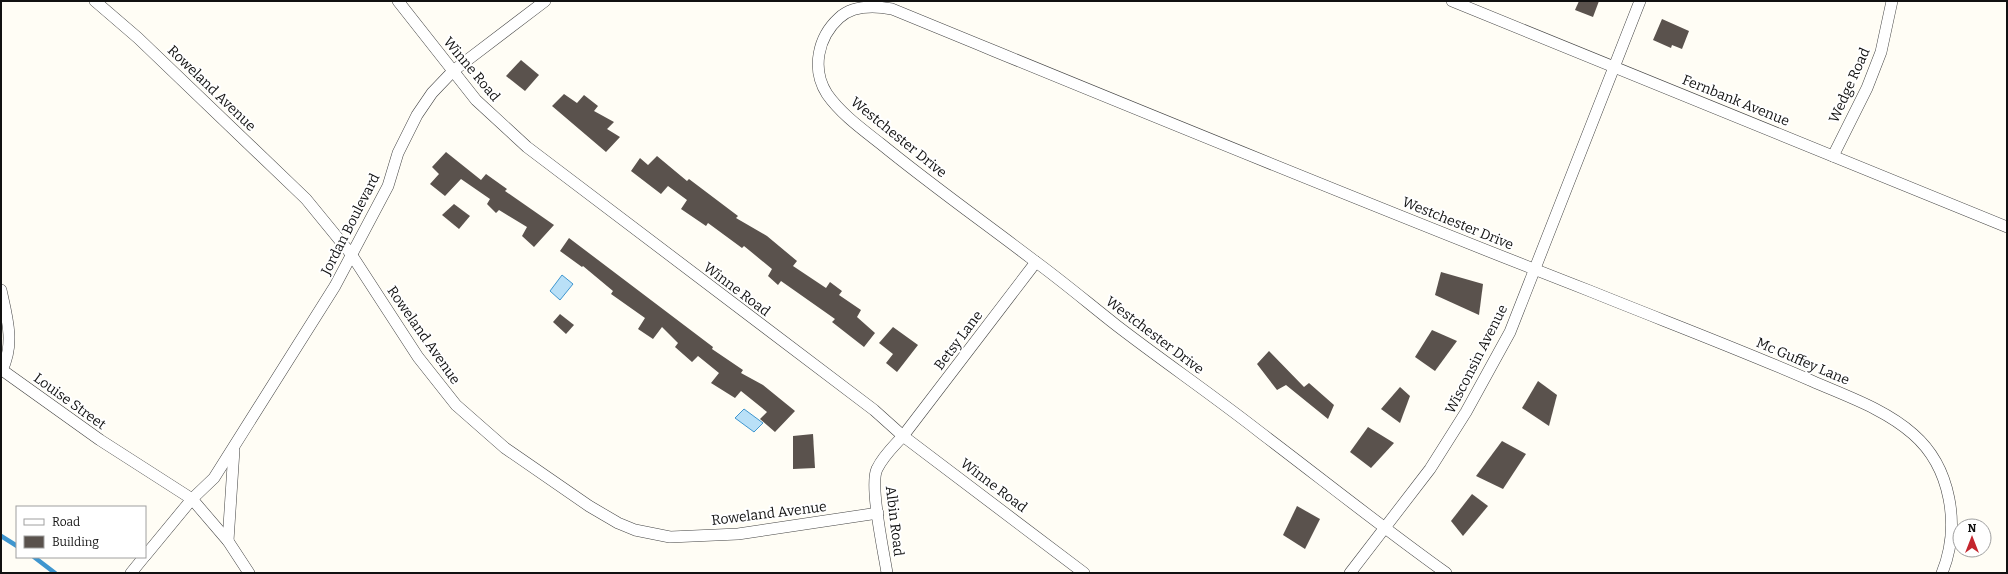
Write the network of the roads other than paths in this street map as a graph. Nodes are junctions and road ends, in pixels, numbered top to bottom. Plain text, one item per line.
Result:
1 (95, 1) edge
2 (398, 1) edge
3 (545, 1) edge
4 (1452, 1) edge
5 (1640, 1) edge
6 (1892, 1) edge
7 (1614, 66) junction
8 (453, 71) junction
9 (1833, 156) junction
10 (2007, 227) edge
11 (351, 254) junction
12 (1036, 262) junction
13 (1534, 269) junction
14 (1, 290) edge
15 (2, 371) edge
16 (903, 436) junction
17 (234, 449) junction
18 (192, 500) junction
19 (878, 513) junction
20 (1384, 528) junction
21 (228, 541) junction
22 (146, 554) edge
23 (142, 558) edge
24 (131, 573) edge
25 (249, 573) edge
26 (887, 573) edge
27 (1084, 573) edge
28 (1350, 573) edge
29 (1446, 573) edge
30 (1942, 573) edge

1 - 11 street, Roweland Avenue
2 - 8 street, Winne Road
3 - 8 street, Jordan Boulevard
4 - 7 street, Fernbank Avenue
5 - 7 street, Wisconsin Avenue
6 - 9 street, Wedge Road
7 - 9 street, Fernbank Avenue
7 - 13 street, Wisconsin Avenue
8 - 11 street, Jordan Boulevard
8 - 16 street, Winne Road
9 - 10 street, Fernbank Avenue
11 - 17 street, Jordan Boulevard
11 - 19 street, Roweland Avenue
12 - 13 street, Westchester Drive
12 - 16 street, Betsy Lane
12 - 20 street, Westchester Drive
13 - 20 street, Wisconsin Avenue
13 - 30 street, Mc Guffey Lane
14 - 15 street, Louise Street
15 - 18 street, Louise Street
16 - 19 street, Albin Road
16 - 27 street, Winne Road
17 - 18 street, Jordan Boulevard
17 - 21 street, Jordan Boulevard
18 - 21 street
18 - 22 street, Jordan Boulevard
19 - 26 street, Albin Road
20 - 28 street, Wisconsin Avenue
20 - 29 street, Westchester Drive
21 - 25 street
23 - 24 street, Jordan Boulevard

